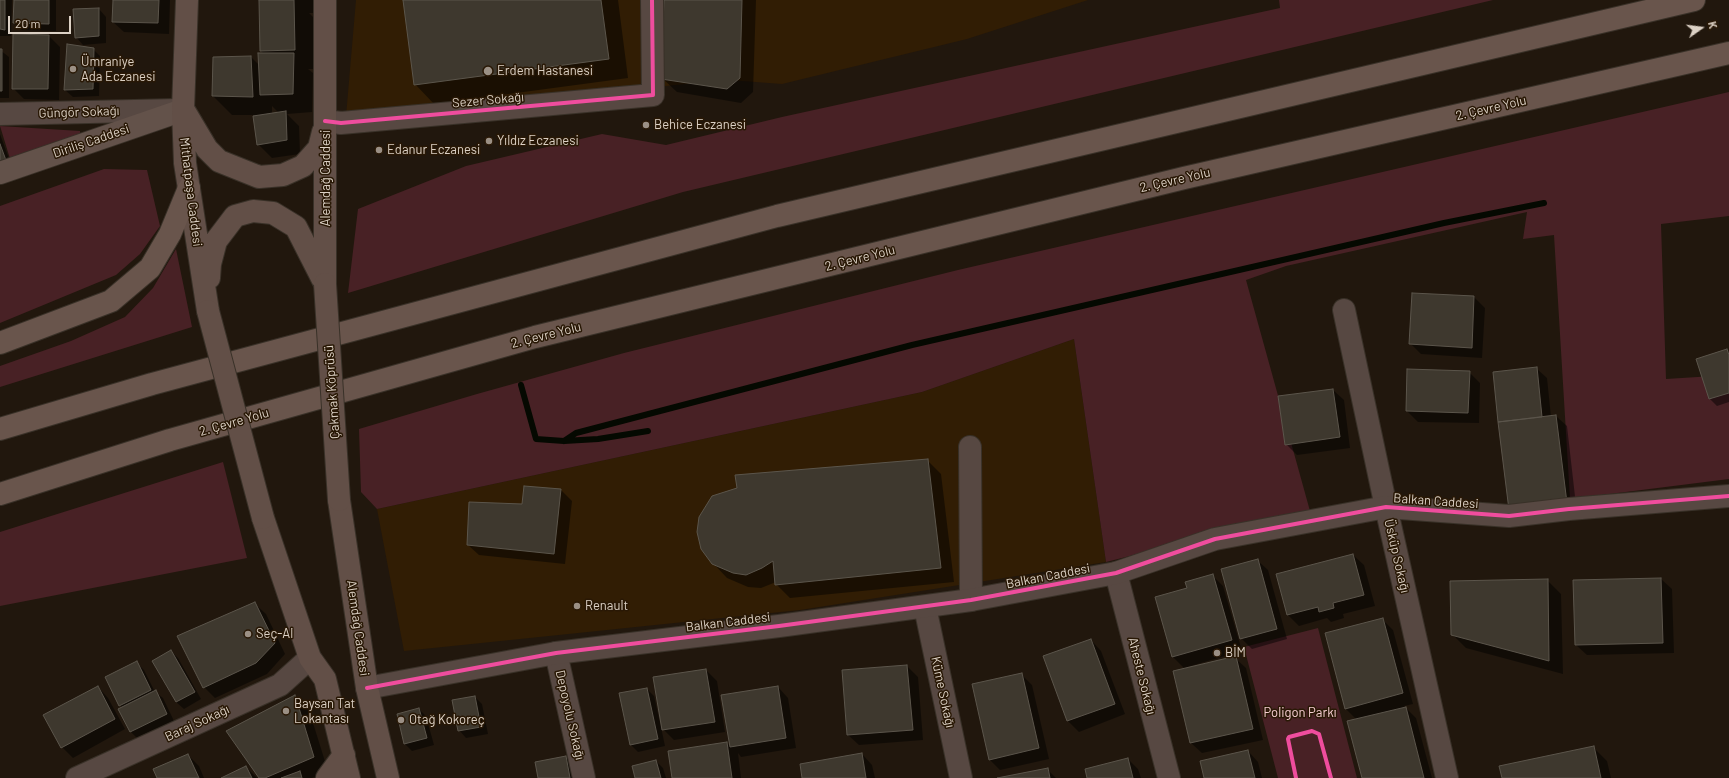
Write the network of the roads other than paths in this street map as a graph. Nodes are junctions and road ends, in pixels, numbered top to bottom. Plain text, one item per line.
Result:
1 (187, 0) edge
2 (325, 0) edge
3 (652, 0) edge
4 (1694, 0) edge
5 (1729, 53) edge
6 (183, 110) junction
7 (0, 114) edge
8 (325, 121) junction
9 (0, 173) edge
10 (189, 188) junction
11 (325, 284) junction
12 (1344, 310) dead end
13 (208, 311) junction
14 (0, 343) edge
15 (0, 429) edge
16 (970, 447) dead end
17 (0, 494) edge
18 (1729, 496) edge
19 (339, 500) joint
20 (1386, 507) junction
21 (1116, 573) junction
22 (971, 600) junction
23 (925, 607) junction
24 (556, 653) junction
25 (310, 658) junction
26 (367, 688) junction
27 (344, 755) junction
28 (77, 778) edge
29 (327, 778) edge
30 (349, 778) edge
31 (388, 778) edge
32 (584, 778) edge
33 (961, 778) edge
34 (1169, 778) edge
35 (1447, 778) edge

1 - 6 main road, Mithatpaşa Caddesi
2 - 8 main road, Alemdağ Caddesi
3 - 8 street, Sezer Sokağı
4 - 15 highway
5 - 17 highway, 2. Çevre Yolu
6 - 7 street, Güngör Sokağı
6 - 8 main road
6 - 9 main road, Diriliş Caddesi
6 - 10 main road, Mithatpaşa Caddesi
8 - 11 main road, Alemdağ Caddesi
10 - 13 main road, Mithatpaşa Caddesi
10 - 14 highway
11 - 13 main road
11 - 19 main road, Çakmak Köprüsü, bridge
12 - 20 street, Üsküp Sokağı
13 - 25 main road, bridge
16 - 22 street
18 - 20 street, Balkan Caddesi
19 - 26 main road, Alemdağ Caddesi
20 - 21 street, Balkan Caddesi
20 - 35 street, Üsküp Sokağı
21 - 22 street, Balkan Caddesi
21 - 34 street, Aheste Sokağı
22 - 23 street, Balkan Caddesi
23 - 24 street, Balkan Caddesi
23 - 33 street, Küme Sokağı
24 - 26 street, Balkan Caddesi
24 - 32 street, Depoyolu Sokağı
25 - 27 main road
25 - 28 street, Baraj Sokağı
26 - 31 main road, Alemdağ Caddesi
27 - 29 main road
27 - 30 main road

